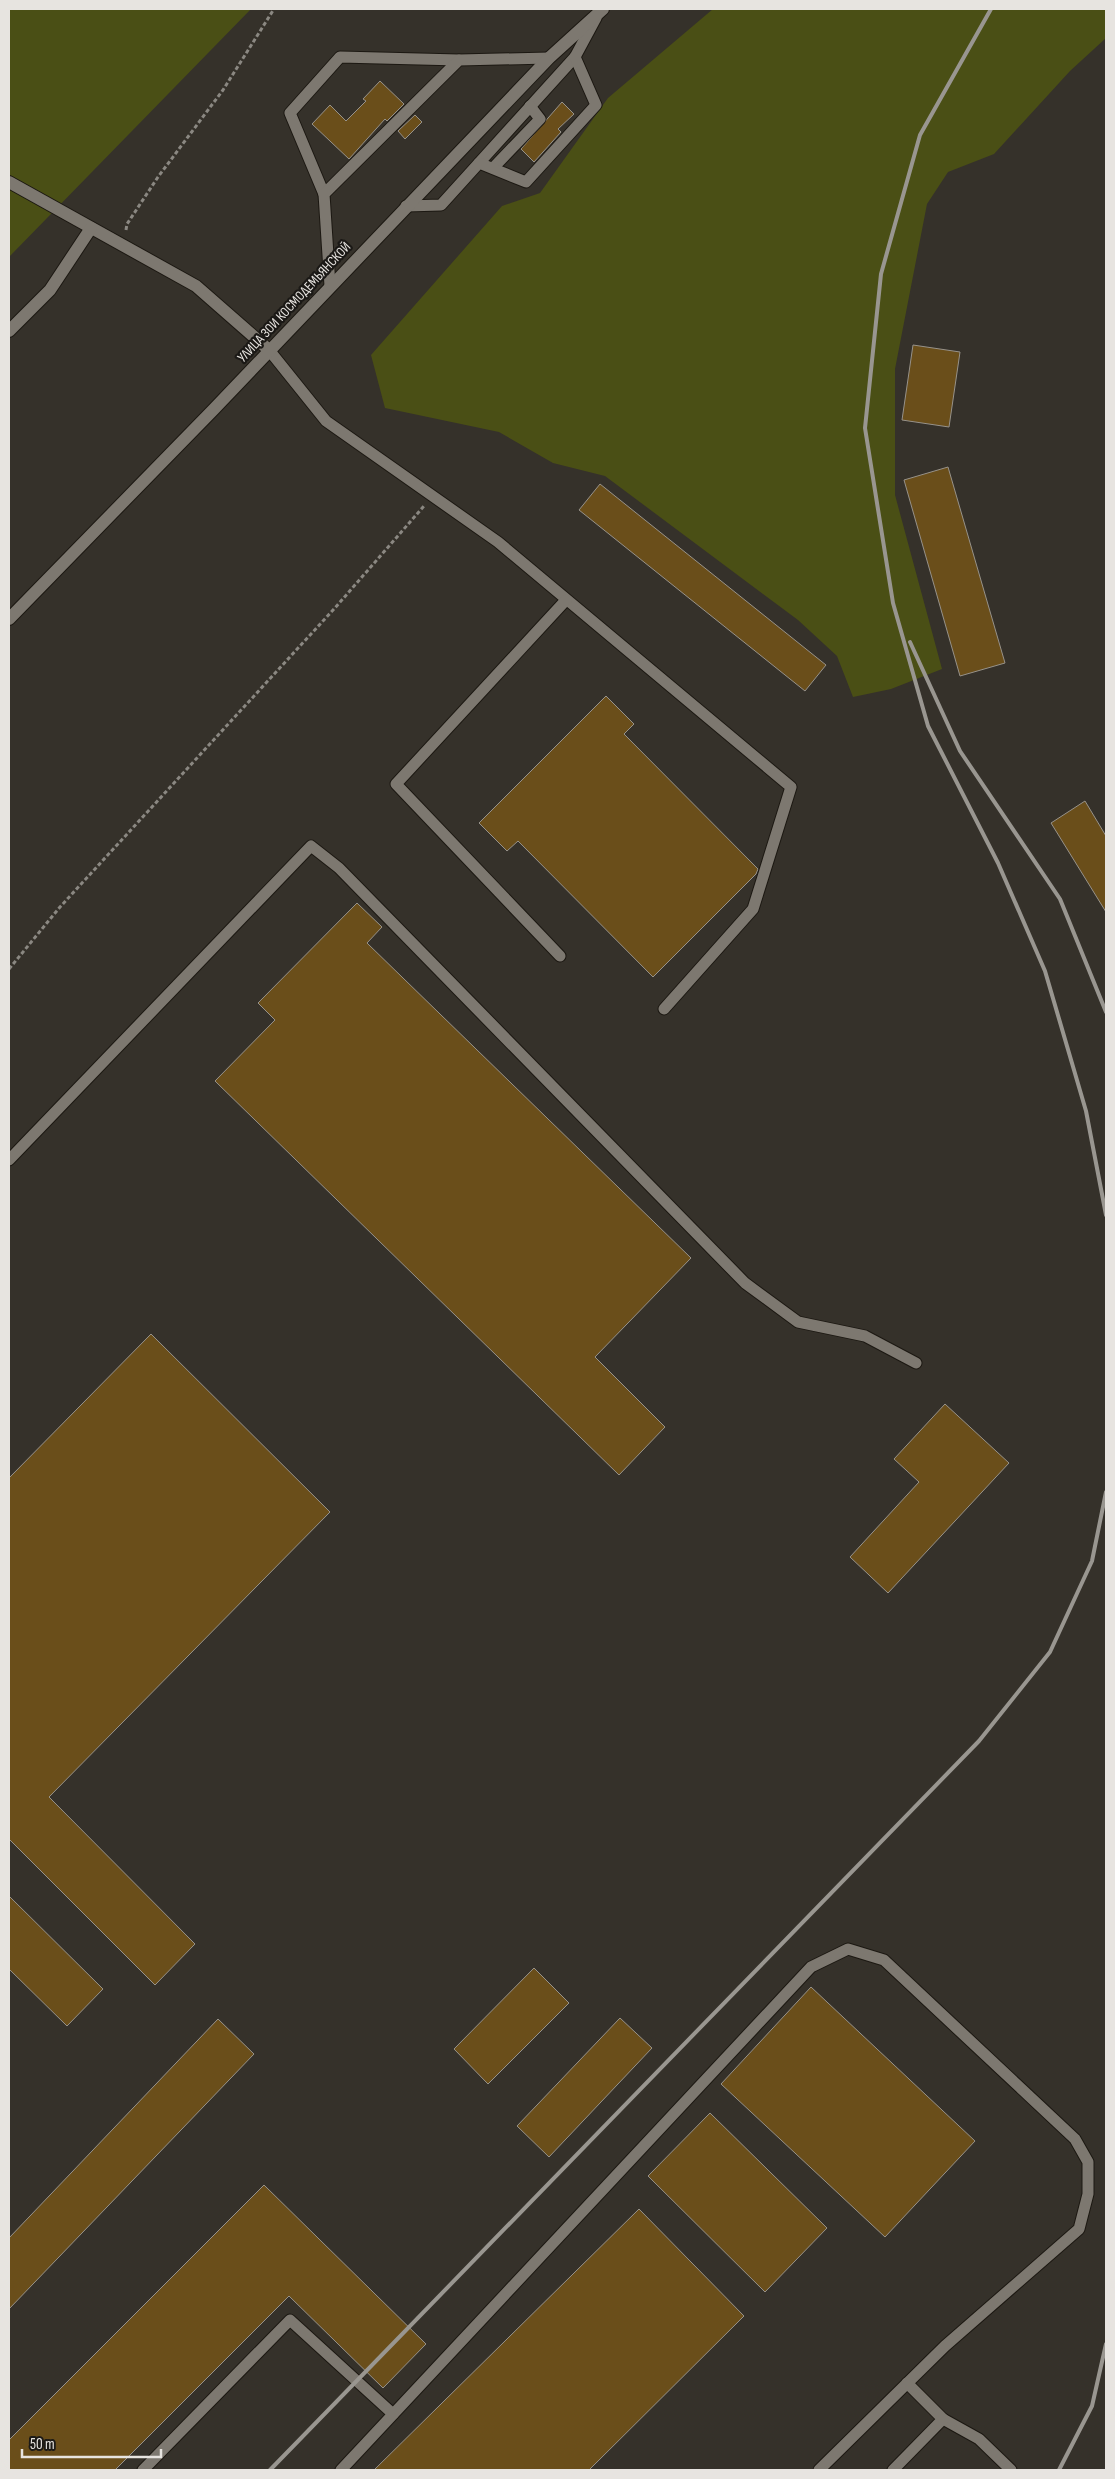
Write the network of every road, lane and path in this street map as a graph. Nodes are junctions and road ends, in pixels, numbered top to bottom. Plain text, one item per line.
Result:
1 (274, 9) edge
2 (600, 11) edge
3 (575, 57) junction
4 (549, 58) junction
5 (459, 60) junction
6 (530, 106) junction
7 (479, 163) junction
8 (493, 168) junction
9 (9, 182) edge
10 (324, 194) junction
11 (406, 206) junction
12 (91, 228) junction
13 (123, 246) junction
14 (330, 286) junction
15 (9, 332) edge
16 (269, 350) junction
17 (433, 496) junction
18 (566, 600) junction
19 (9, 619) edge
20 (560, 956) dead end
21 (9, 969) edge
22 (664, 1009) dead end
23 (9, 1160) edge
24 (916, 1363) dead end
25 (907, 2383) junction
26 (394, 2414) junction
27 (943, 2419) junction
28 (142, 2470) edge
29 (341, 2470) edge
30 (819, 2470) edge
31 (893, 2470) edge
32 (1011, 2470) edge

1 - 13 path
2 - 3 lane
2 - 4 main road, УЛИЦА ЗОИ КОСМОДЕМЬЯНСКОЙ
3 - 6 lane
3 - 8 lane
4 - 5 lane
4 - 11 main road, УЛИЦА ЗОИ КОСМОДЕМЬЯНСКОЙ
5 - 10 lane
5 - 10 lane
6 - 7 lane
6 - 8 lane
7 - 8 lane
7 - 11 lane
9 - 12 main road
10 - 14 lane
11 - 14 main road, УЛИЦА ЗОИ КОСМОДЕМЬЯНСКОЙ
12 - 13 main road
12 - 15 main road
13 - 16 main road
14 - 16 main road, УЛИЦА ЗОИ КОСМОДЕМЬЯНСКОЙ
16 - 17 lane
16 - 19 main road, УЛИЦА ЗОИ КОСМОДЕМЬЯНСКОЙ
17 - 18 lane
17 - 21 path
18 - 20 lane
18 - 22 lane
23 - 24 lane
25 - 26 lane
25 - 27 lane
25 - 30 lane
26 - 28 lane
26 - 29 lane
27 - 31 lane
27 - 32 lane

